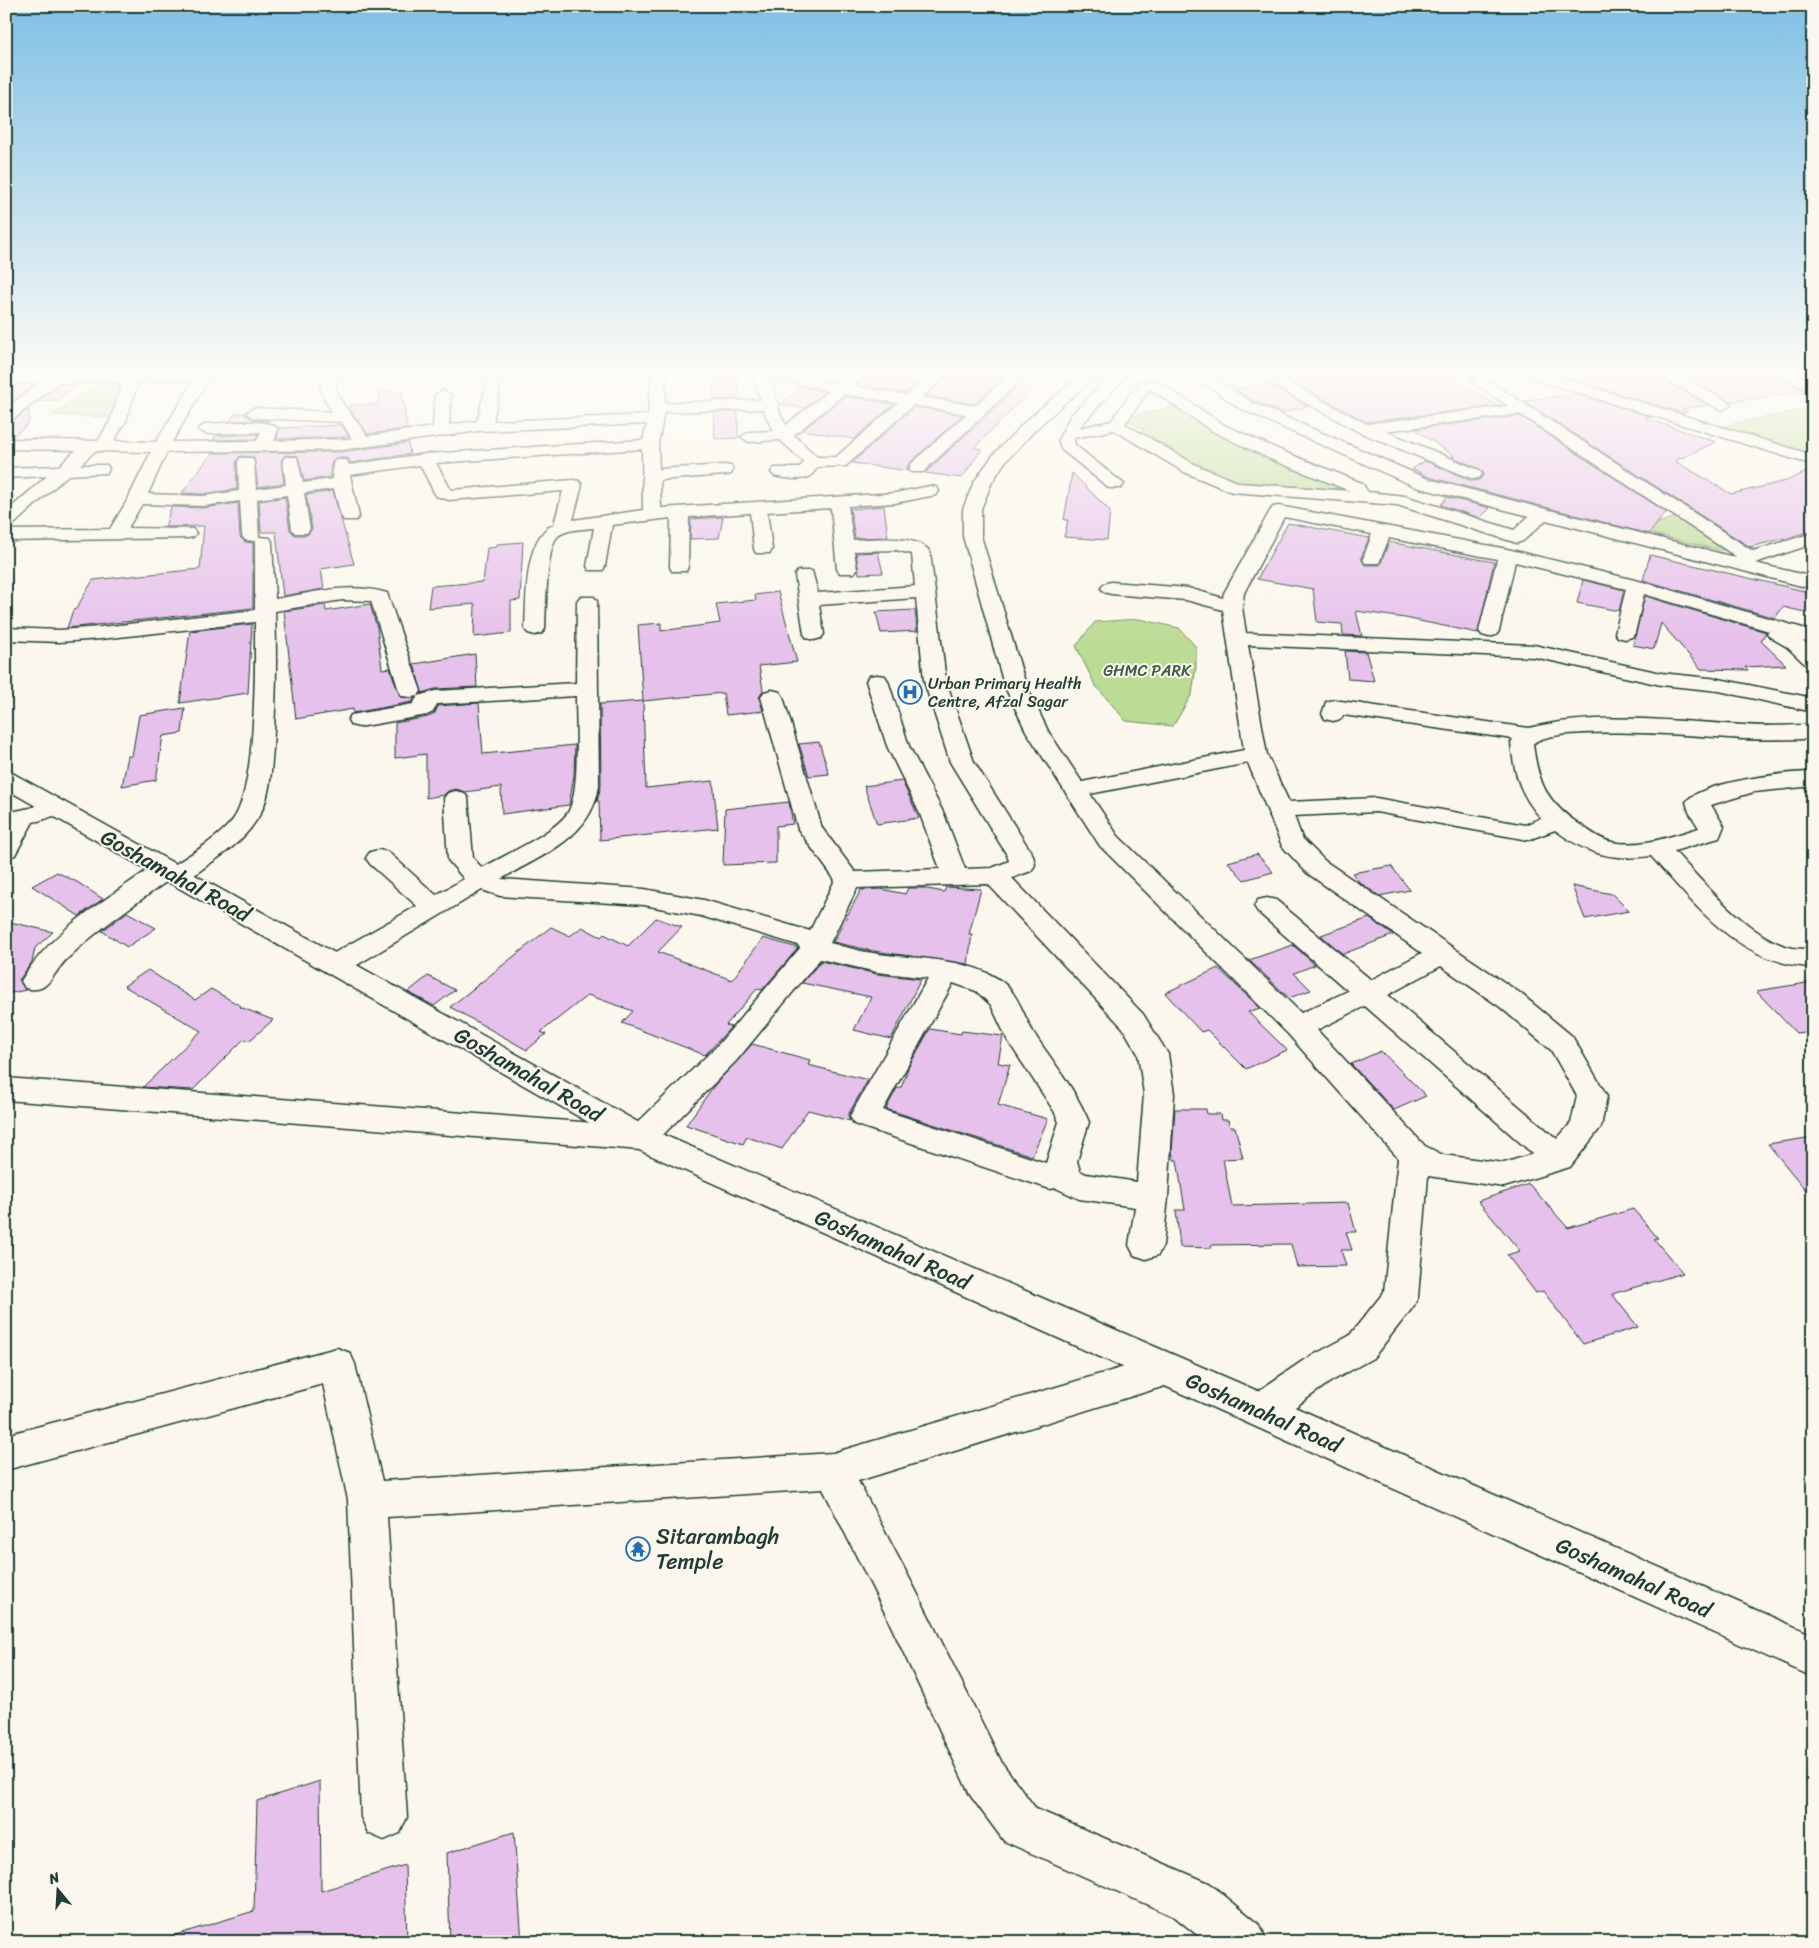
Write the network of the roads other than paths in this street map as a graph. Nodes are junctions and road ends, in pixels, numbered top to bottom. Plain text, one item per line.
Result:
1 (78, 461) edge
2 (155, 461) edge
3 (341, 461) edge
4 (416, 461) edge
5 (426, 461) edge
6 (487, 461) edge
7 (578, 461) edge
8 (650, 461) edge
9 (807, 461) edge
10 (841, 461) edge
11 (925, 461) edge
12 (998, 461) edge
13 (1086, 461) edge
14 (1178, 461) edge
15 (1292, 461) edge
16 (1372, 461) edge
17 (1442, 461) edge
18 (1601, 461) edge
19 (246, 462) dead end
20 (292, 462) dead end
21 (811, 465) junction
22 (917, 468) dead end
23 (101, 469) dead end
24 (66, 470) junction
25 (725, 470) dead end
26 (780, 472) dead end
27 (6, 473) edge
28 (1474, 474) dead end
29 (341, 477) junction
30 (1422, 483) junction
31 (651, 484) junction
32 (1115, 484) dead end
33 (573, 485) junction
34 (706, 488) dead end
35 (295, 489) junction
36 (490, 491) junction
37 (930, 491) dead end
38 (248, 495) junction
39 (1352, 496) junction
40 (137, 499) junction
41 (1399, 500) junction
42 (839, 502) junction
43 (6, 504) edge
44 (26, 504) junction
45 (758, 507) junction
46 (680, 513) junction
47 (1543, 513) junction
48 (652, 514) junction
49 (350, 516) dead end
50 (604, 521) junction
51 (6, 522) edge
52 (562, 527) junction
53 (302, 529) dead end
54 (1382, 531) junction
55 (116, 533) junction
56 (187, 533) dead end
57 (6, 536) edge
58 (1813, 538) edge
59 (844, 546) junction
60 (763, 549) dead end
61 (1506, 555) junction
62 (1751, 558) junction
63 (1372, 559) dead end
64 (596, 566) dead end
65 (679, 567) dead end
66 (847, 569) dead end
67 (1771, 571) junction
68 (805, 574) dead end
69 (1813, 583) edge
70 (1636, 586) junction
71 (1111, 588) dead end
72 (925, 591) junction
73 (587, 600) dead end
74 (809, 600) junction
75 (1232, 607) junction
76 (265, 611) junction
77 (1757, 620) junction
78 (535, 629) dead end
79 (1489, 631) dead end
80 (1625, 633) dead end
81 (6, 634) edge
82 (814, 634) dead end
83 (1813, 637) edge
84 (1237, 639) junction
85 (1813, 662) edge
86 (877, 680) dead end
87 (586, 689) junction
88 (410, 691) dead end
89 (772, 697) dead end
90 (1813, 706) edge
91 (1333, 714) dead end
92 (359, 720) dead end
93 (1813, 732) edge
94 (1530, 734) junction
95 (1256, 755) junction
96 (1813, 779) edge
97 (10, 783) edge
98 (1076, 790) junction
99 (456, 798) dead end
100 (53, 806) junction
101 (1280, 810) junction
102 (14, 819) edge
103 (1557, 820) junction
104 (1657, 848) junction
105 (6, 850) edge
106 (379, 858) dead end
107 (170, 873) junction
108 (955, 876) junction
109 (995, 876) junction
110 (479, 880) junction
111 (848, 880) junction
112 (1267, 906) dead end
113 (434, 907) junction
114 (814, 949) junction
115 (1443, 953) junction
116 (1813, 958) edge
117 (337, 964) junction
118 (946, 971) junction
119 (35, 981) dead end
120 (1369, 993) junction
121 (1298, 1027) junction
122 (6, 1089) edge
123 (641, 1138) junction
124 (1414, 1155) junction
125 (1559, 1158) junction
126 (1050, 1177) dead end
127 (1152, 1197) junction
128 (1146, 1244) dead end
129 (1168, 1370) junction
130 (1261, 1410) junction
131 (6, 1452) edge
132 (833, 1471) junction
133 (367, 1500) junction
134 (1813, 1656) edge
135 (384, 1818) dead end
136 (1242, 1942) edge

1 - 24 street
2 - 40 street
3 - 29 street
4 - 29 street
5 - 36 street
6 - 36 street
7 - 33 street
8 - 31 street
9 - 21 street
10 - 21 street
11 - 22 street
12 - 98 street
13 - 32 street
14 - 39 street
15 - 39 street
16 - 30 street
17 - 28 street
18 - 62 street
19 - 38 street
20 - 35 street
21 - 26 street
23 - 24 street
24 - 27 street
24 - 44 street
25 - 31 street
29 - 35 street
29 - 49 street
30 - 41 street
30 - 47 street
31 - 34 street
31 - 48 street
33 - 36 street
33 - 52 street
35 - 38 street
35 - 53 street
37 - 42 street
38 - 40 street
38 - 76 street
39 - 41 street
40 - 55 street
41 - 47 street
42 - 45 street
42 - 59 street
43 - 44 street
44 - 51 street
45 - 46 street
45 - 60 street
46 - 48 street
46 - 65 street
47 - 67 street
48 - 50 street
50 - 52 street
50 - 64 street
52 - 78 street
54 - 61 street
54 - 63 street
54 - 75 street
55 - 56 street
55 - 57 street
58 - 62 street
59 - 66 street
59 - 72 street
61 - 70 street
61 - 79 street
62 - 67 street
67 - 69 street
68 - 74 street
70 - 77 street
70 - 80 street
71 - 75 street
72 - 74 street
72 - 109 street
73 - 87 street
74 - 82 street
75 - 84 street
76 - 81 street
76 - 88 street
76 - 107 street
77 - 83 street
77 - 85 street
84 - 90 street
84 - 95 street
86 - 108 street
87 - 92 street
87 - 110 street
89 - 111 street
91 - 94 street
93 - 94 street
94 - 103 street
95 - 98 street
95 - 101 street
96 - 104 street
97 - 100 street, Goshamahal Road
98 - 121 street
99 - 110 street
100 - 102 street
100 - 107 street, Goshamahal Road
101 - 103 street
101 - 115 street
102 - 105 street
103 - 104 street
104 - 116 street
106 - 113 street
107 - 117 street, Goshamahal Road
107 - 119 street
108 - 109 street
108 - 111 street
109 - 127 street
110 - 113 street
110 - 114 street
111 - 114 street
112 - 120 street
113 - 117 street
114 - 118 street
114 - 123 street
115 - 120 street
115 - 125 street
117 - 123 street, Goshamahal Road
118 - 126 street
118 - 127 street
120 - 121 street
120 - 125 street
121 - 124 street
122 - 123 street
123 - 129 street, Goshamahal Road
124 - 125 street
124 - 130 street
127 - 128 street
129 - 130 street, Goshamahal Road
129 - 132 street
130 - 134 street, Goshamahal Road
131 - 133 street
132 - 133 street
132 - 136 street
133 - 135 street

